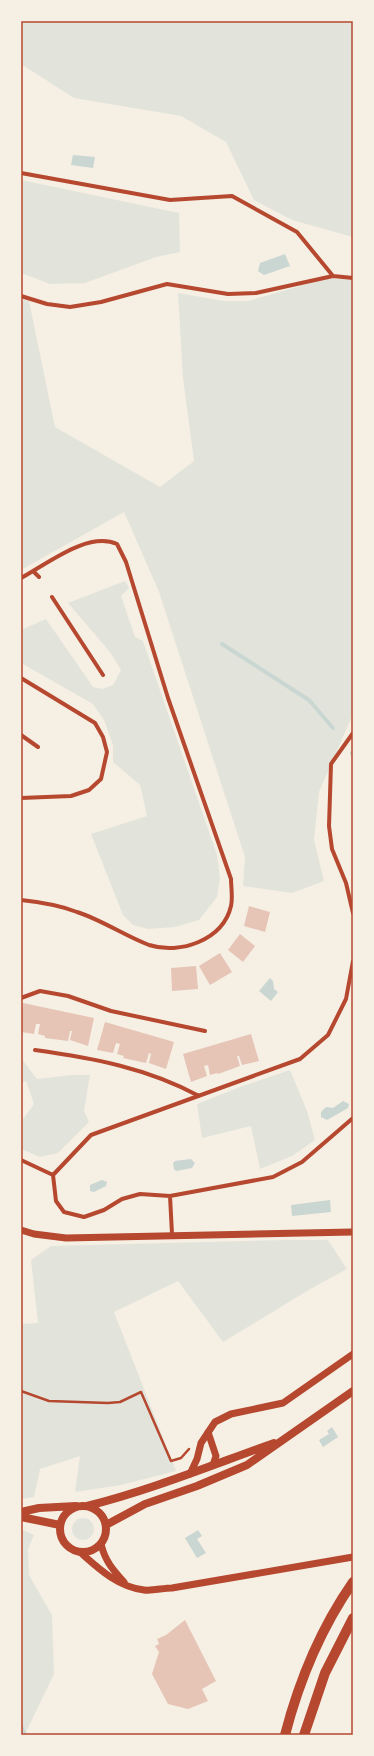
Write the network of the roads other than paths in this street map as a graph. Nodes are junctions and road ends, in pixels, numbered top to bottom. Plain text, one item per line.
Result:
1 (21, 173) edge
2 (333, 276) junction
3 (353, 278) edge
4 (21, 296) edge
5 (33, 571) junction
6 (39, 577) dead end
7 (21, 578) edge
8 (52, 597) dead end
9 (103, 675) dead end
10 (21, 678) edge
11 (353, 733) edge
12 (21, 735) edge
13 (38, 747) dead end
14 (21, 798) edge
15 (21, 900) edge
16 (353, 914) edge
17 (353, 961) edge
18 (21, 998) edge
19 (205, 1031) dead end
20 (35, 1050) dead end
21 (199, 1096) junction
22 (353, 1118) edge
23 (21, 1160) edge
24 (53, 1174) junction
25 (170, 1196) junction
26 (21, 1230) edge
27 (353, 1232) edge
28 (172, 1234) junction
29 (353, 1354) edge
30 (353, 1391) edge
31 (208, 1432) junction
32 (286, 1438) junction
33 (213, 1465) junction
34 (190, 1474) junction
35 (197, 1486) junction
36 (83, 1506) junction
37 (21, 1512) edge
38 (21, 1517) edge
39 (60, 1525) junction
40 (106, 1525) junction
41 (101, 1544) junction
42 (81, 1553) junction
43 (353, 1557) edge
44 (353, 1582) edge
45 (127, 1585) junction
46 (353, 1618) edge
47 (285, 1735) edge
48 (304, 1735) edge

1 - 2 street
2 - 3 street
2 - 4 street
5 - 6 street
5 - 7 street
5 - 15 street
8 - 9 street
10 - 14 street
11 - 16 street
12 - 13 street
17 - 21 street
18 - 19 street
20 - 21 street
21 - 24 street
22 - 25 street
23 - 24 street
24 - 25 street
25 - 28 street
26 - 28 street
27 - 28 street
29 - 31 street
30 - 32 main road
31 - 33 street
31 - 34 street
32 - 33 main road
32 - 35 main road
33 - 34 main road
33 - 35 main road
34 - 36 main road
35 - 40 main road
36 - 37 main road
36 - 39 main road
36 - 40 main road
38 - 39 main road
39 - 42 main road
40 - 41 main road
41 - 42 main road
41 - 45 street
42 - 45 street
43 - 45 street
44 - 47 highway
46 - 48 highway

